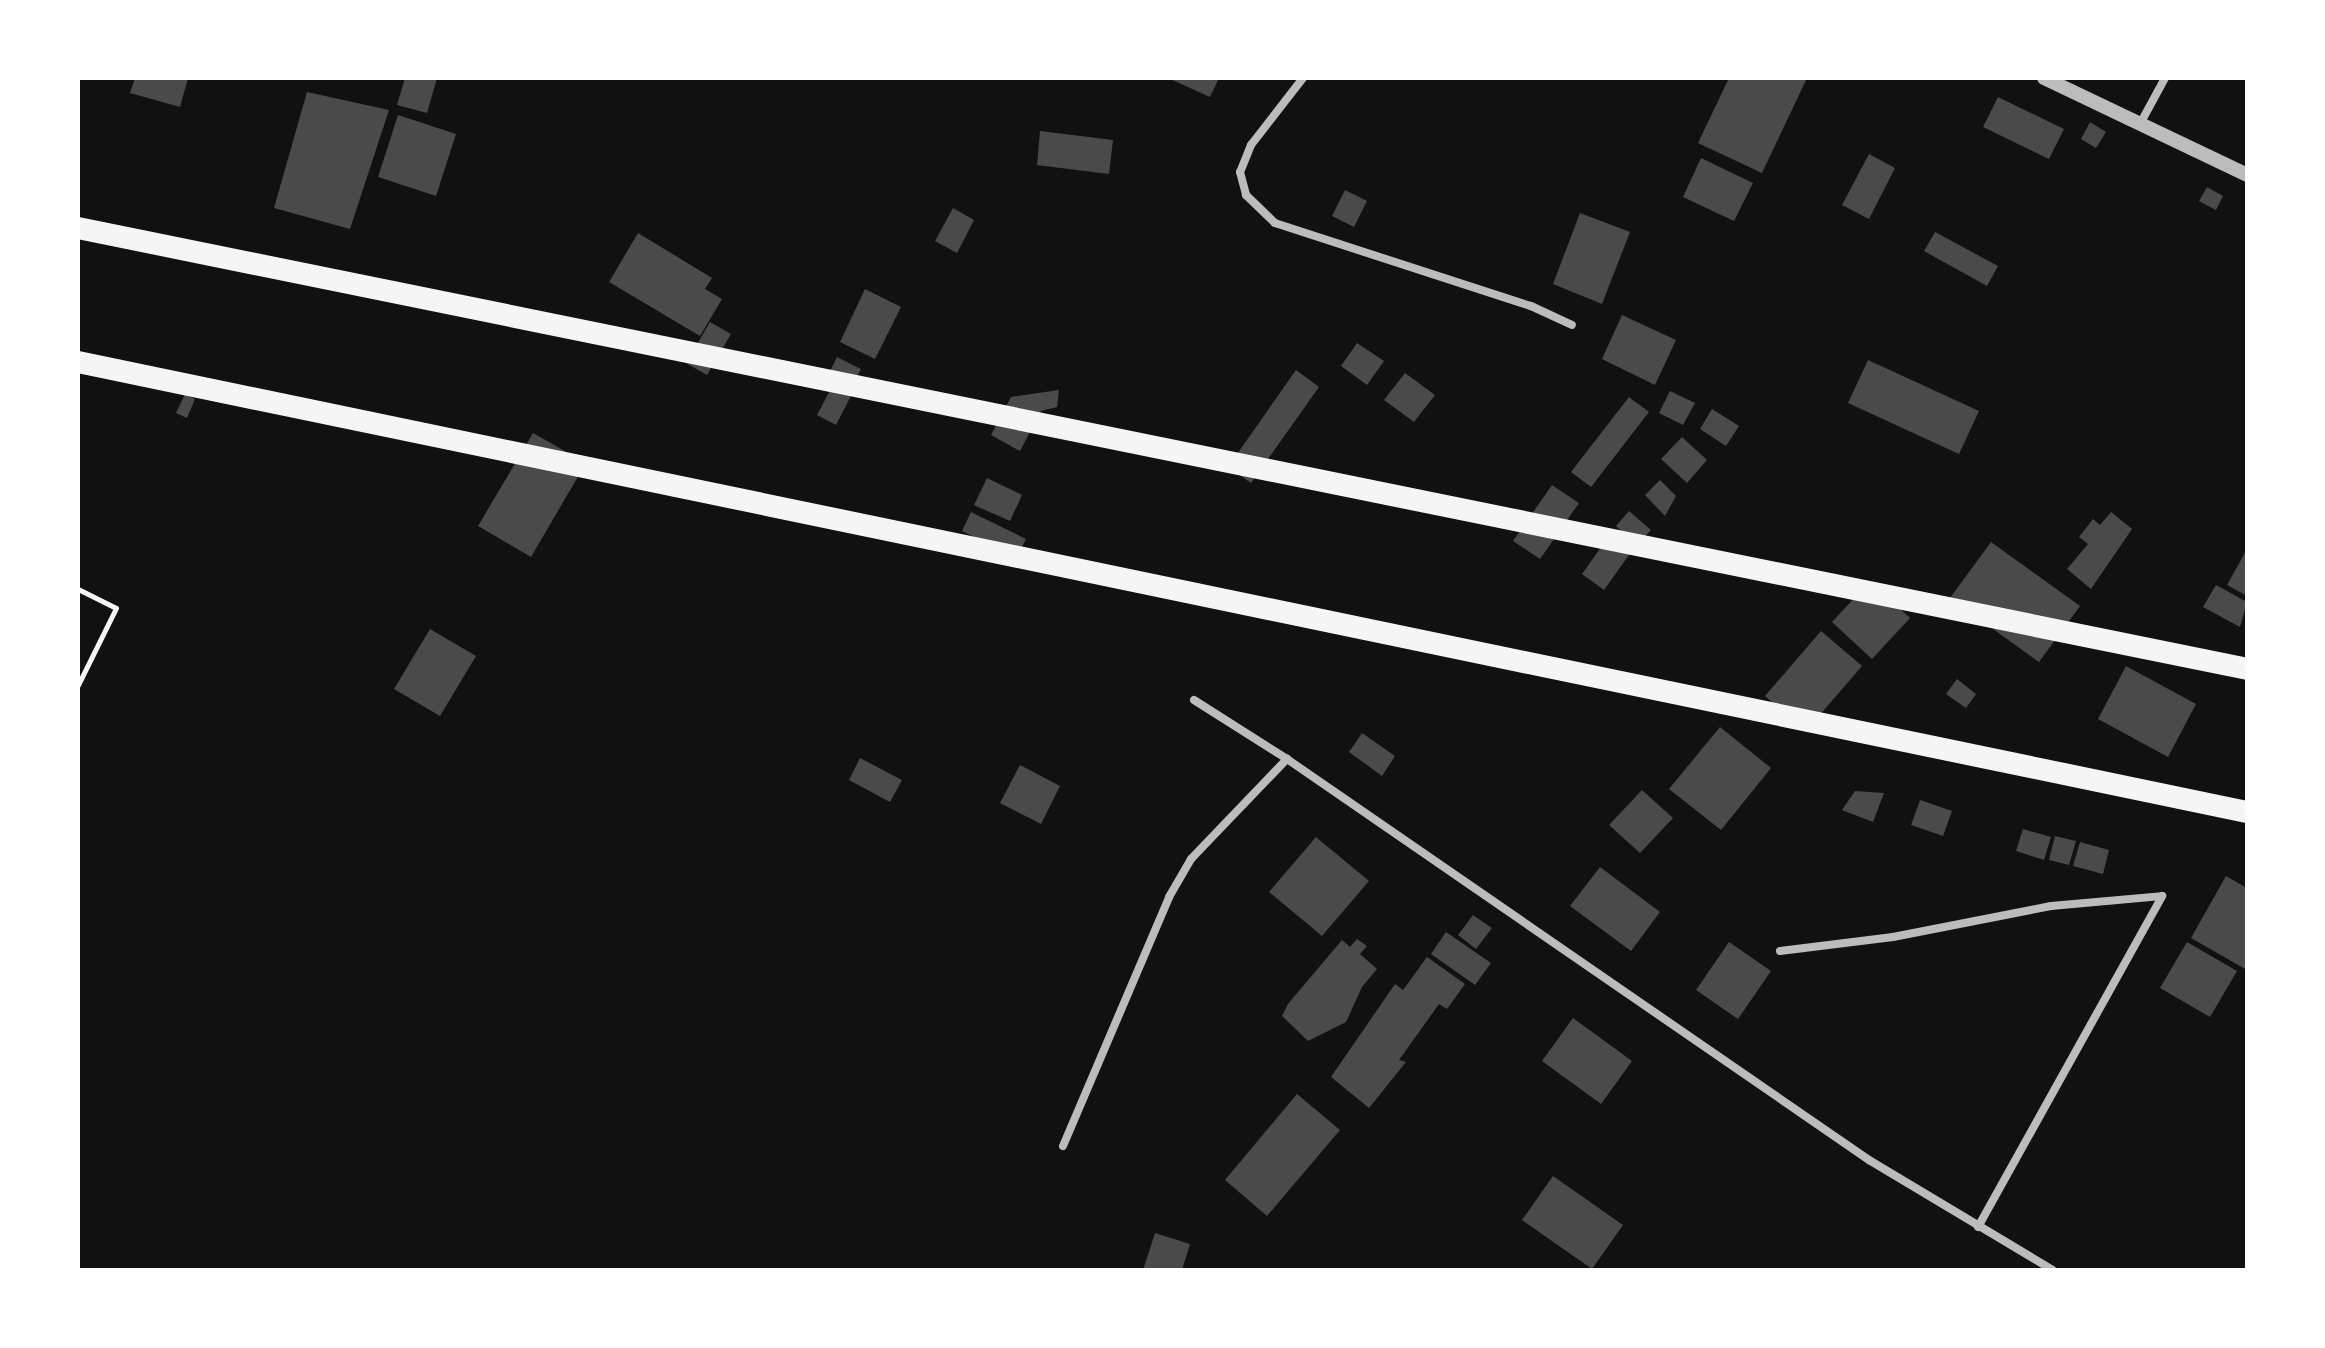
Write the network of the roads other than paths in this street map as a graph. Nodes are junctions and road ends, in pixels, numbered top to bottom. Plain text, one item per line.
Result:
1 (1303, 78) edge
2 (2044, 78) edge
3 (2165, 78) edge
4 (2140, 124) junction
5 (2247, 175) edge
6 (78, 228) edge
7 (1572, 325) dead end
8 (78, 362) edge
9 (2247, 669) edge
10 (1194, 700) dead end
11 (1287, 759) junction
12 (2247, 812) edge
13 (1780, 951) dead end
14 (1063, 1146) dead end
15 (1978, 1227) junction
16 (2053, 1270) edge

1 - 7 street
2 - 4 street
3 - 4 street
4 - 5 street
6 - 9 highway
8 - 12 highway
10 - 11 street
11 - 14 street
11 - 15 street
13 - 15 street
15 - 16 street

